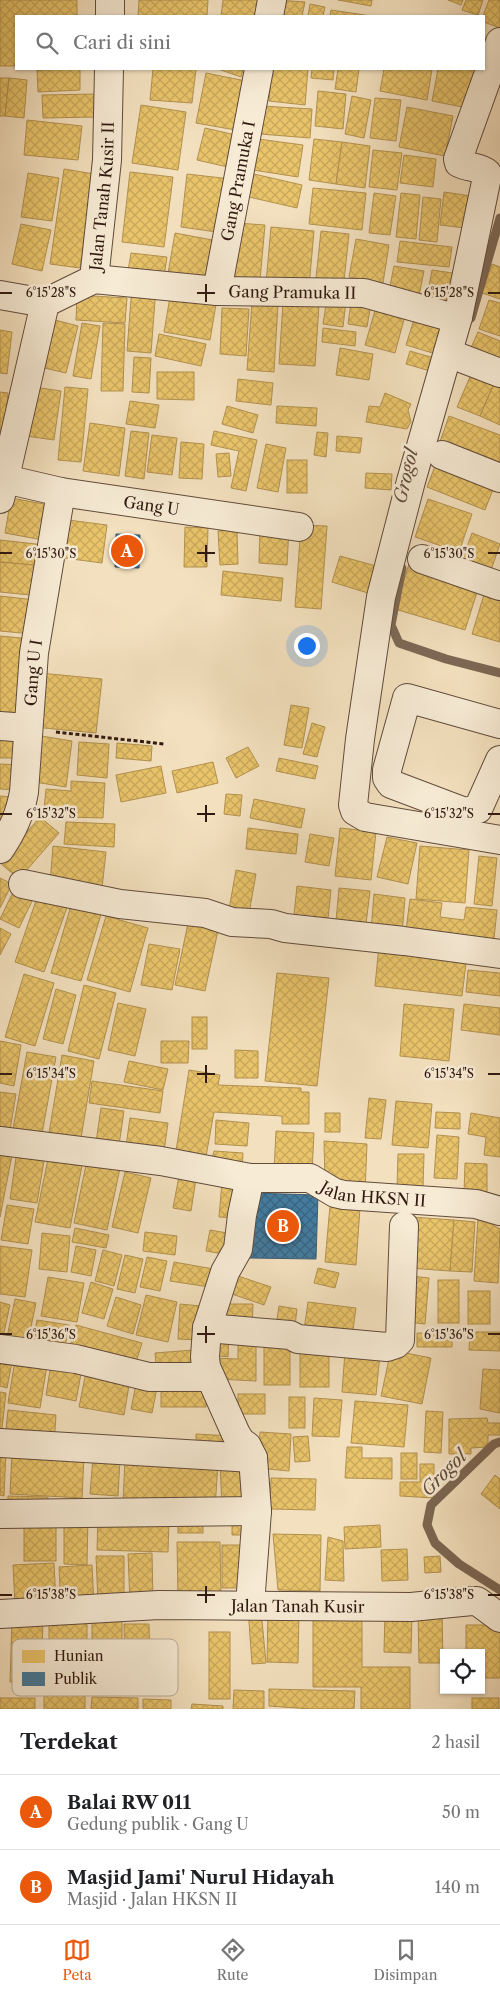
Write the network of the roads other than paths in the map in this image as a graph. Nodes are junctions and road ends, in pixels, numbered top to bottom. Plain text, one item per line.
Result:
1 (110, 0) edge
2 (272, 0) edge
3 (110, 15) edge
4 (269, 15) edge
5 (500, 42) edge
6 (109, 70) edge
7 (259, 70) edge
8 (94, 278) junction
9 (217, 291) junction
10 (0, 295) edge
11 (45, 303) junction
12 (458, 318) junction
13 (457, 357) junction
14 (500, 373) edge
15 (442, 455) dead end
16 (500, 478) edge
17 (3, 489) edge
18 (61, 492) junction
19 (299, 527) dead end
20 (422, 559) dead end
21 (500, 586) edge
22 (500, 724) edge
23 (0, 726) edge
24 (27, 728) junction
25 (500, 760) edge
26 (500, 840) edge
27 (0, 849) edge
28 (23, 884) dead end
29 (500, 943) edge
30 (500, 954) edge
31 (0, 1141) edge
32 (250, 1178) junction
33 (500, 1211) edge
34 (404, 1226) dead end
35 (207, 1328) junction
36 (0, 1349) edge
37 (210, 1377) junction
38 (0, 1443) edge
39 (252, 1458) junction
40 (257, 1511) junction
41 (0, 1514) edge
42 (250, 1605) junction
43 (0, 1614) edge
44 (500, 1618) edge

1 - 3 street
2 - 4 street
5 - 12 street
6 - 8 street, Jalan Tanah Kusir II
7 - 9 street, Gang Pramuka I
8 - 9 street, Gang Pramuka II
8 - 11 street, Jalan Tanah Kusir II
9 - 12 street, Gang Pramuka II
10 - 11 street
11 - 17 street
12 - 13 street
13 - 14 street
13 - 26 street
15 - 16 street
17 - 18 street, Gang U
18 - 19 street, Gang U
18 - 24 street, Gang U I
20 - 21 street
22 - 25 street
23 - 24 street
24 - 27 street, Gang U I
28 - 30 street
29 - 30 street
31 - 32 street, Jalan HKSN II
32 - 33 street, Jalan HKSN II
32 - 35 street
34 - 35 street
35 - 37 street
36 - 37 street
37 - 39 street
38 - 39 street
39 - 40 street
40 - 41 street
40 - 42 street
42 - 43 street, Jalan Tanah Kusir
42 - 44 street, Jalan Tanah Kusir

